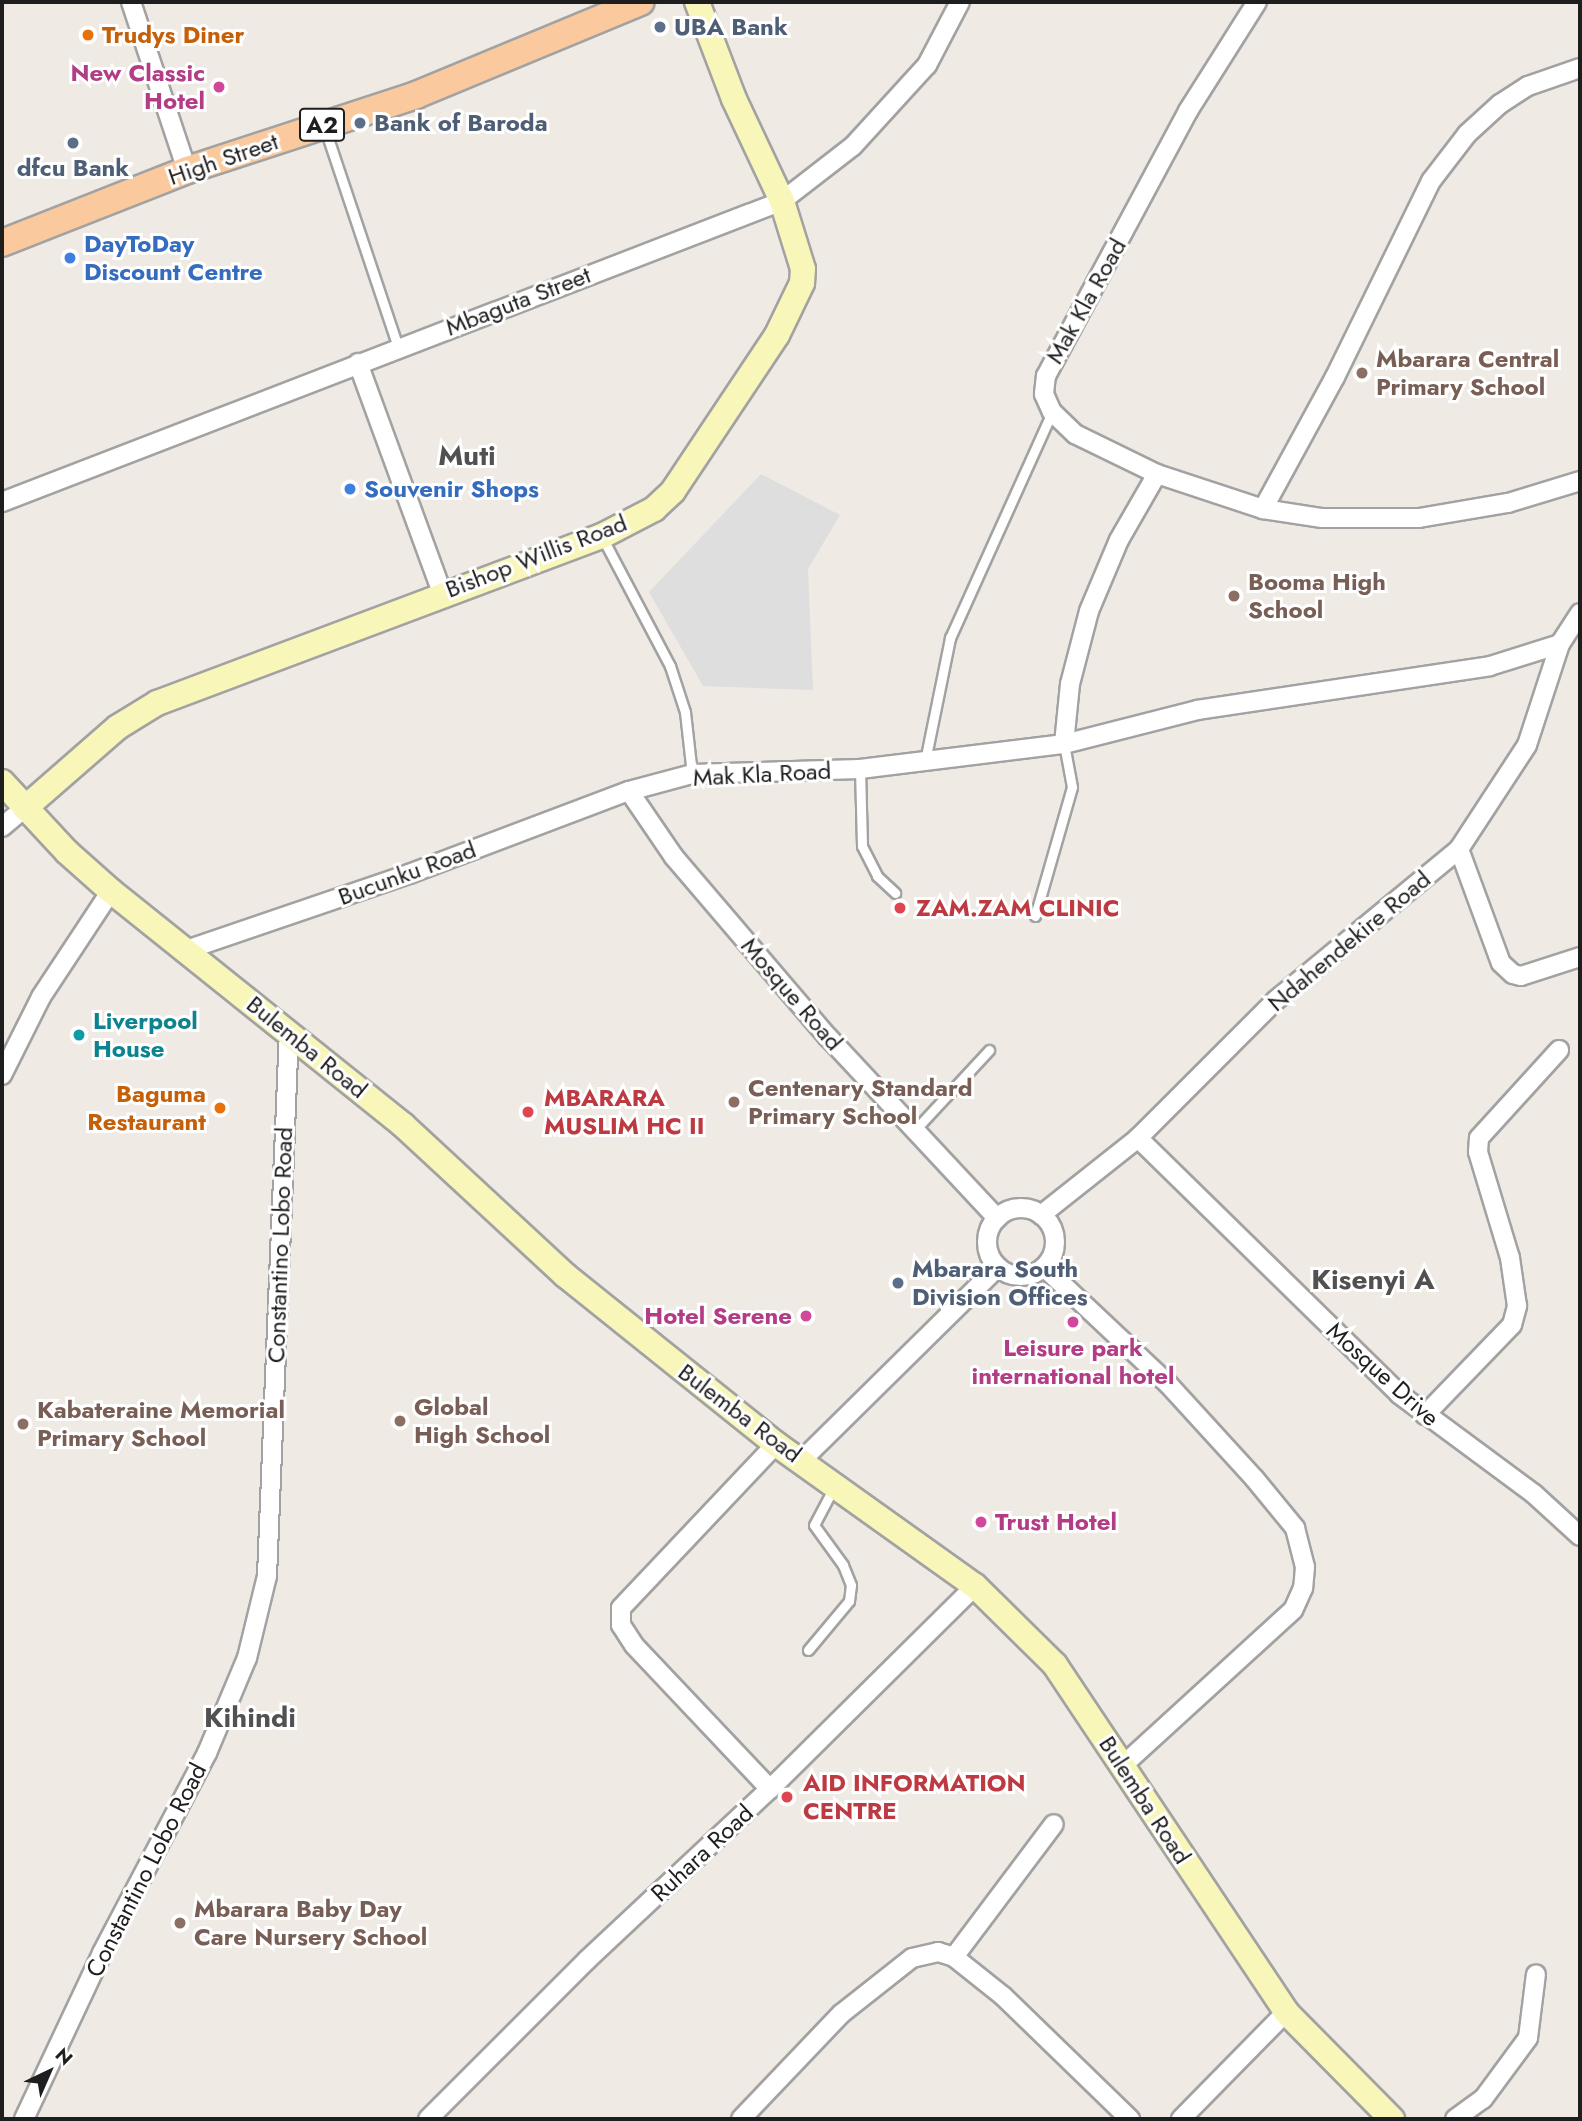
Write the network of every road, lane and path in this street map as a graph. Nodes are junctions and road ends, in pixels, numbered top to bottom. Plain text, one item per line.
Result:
1 (131, 2) edge
2 (641, 2) edge
3 (696, 2) edge
4 (960, 2) edge
5 (1258, 2) edge
6 (1580, 68) edge
7 (324, 124) junction
8 (187, 170) junction
9 (782, 201) junction
10 (2, 243) edge
11 (398, 347) junction
12 (358, 363) junction
13 (1052, 412) junction
14 (1157, 474) junction
15 (1580, 481) edge
16 (2, 502) edge
17 (1263, 509) junction
18 (601, 536) junction
19 (442, 592) junction
20 (1580, 613) edge
21 (1560, 644) junction
22 (1064, 744) junction
23 (925, 761) junction
24 (860, 769) junction
25 (692, 774) junction
26 (2, 782) edge
27 (629, 790) junction
28 (25, 808) junction
29 (2, 827) edge
30 (1458, 849) junction
31 (111, 891) junction
32 (895, 893) dead end
33 (1035, 916) dead end
34 (183, 951) junction
35 (1580, 957) edge
36 (289, 1031) junction
37 (989, 1050) dead end
38 (1559, 1050) dead end
39 (2, 1075) edge
40 (915, 1130) junction
41 (1138, 1138) junction
42 (1041, 1215) junction
43 (997, 1218) junction
44 (998, 1267) junction
45 (1045, 1268) junction
46 (1425, 1415) junction
47 (776, 1444) junction
48 (802, 1460) junction
49 (835, 1484) junction
50 (1580, 1536) edge
51 (975, 1586) junction
52 (808, 1650) dead end
53 (1123, 1765) junction
54 (770, 1789) junction
55 (1054, 1824) dead end
56 (954, 1957) junction
57 (1536, 1974) dead end
58 (1286, 2012) junction
59 (24, 2119) edge
60 (428, 2119) edge
61 (741, 2119) edge
62 (1130, 2119) edge
63 (1181, 2119) edge
64 (1392, 2119) edge
65 (1455, 2119) edge

1 - 8 street
2 - 7 main road, High Street / A2
3 - 9 main road, Bishop Willis Road
4 - 9 street, Mbaguta Street
5 - 13 street, Mak Kla Road
6 - 17 street
7 - 8 main road, High Street / A2
7 - 11 lane
8 - 10 main road, High Street / A2
9 - 11 street, Mbaguta Street
9 - 18 main road, Bishop Willis Road
11 - 12 street, Mbaguta Street
12 - 16 street, Mbaguta Street
12 - 19 street
13 - 14 street
13 - 23 lane
14 - 17 street
14 - 22 street
15 - 17 street
18 - 19 main road, Bishop Willis Road
18 - 25 lane
19 - 28 main road, Bishop Willis Road
20 - 21 street, Ndahendekire Road
21 - 22 street, Mak Kla Road
21 - 30 street, Ndahendekire Road
22 - 23 street, Mak Kla Road
22 - 33 lane
23 - 24 street, Mak Kla Road
24 - 25 street, Mak Kla Road
24 - 32 lane
25 - 27 street, Mak Kla Road
26 - 28 main road, Bulemba Road
27 - 34 street, Bucunku Road
27 - 40 street, Mosque Road
28 - 29 street
28 - 31 main road, Bulemba Road
30 - 35 street
30 - 41 street, Ndahendekire Road
31 - 34 main road, Bulemba Road
31 - 39 street
34 - 36 main road, Bulemba Road
36 - 47 main road, Bulemba Road
36 - 59 street, Constantino Lobo Road
37 - 40 lane
38 - 46 street
40 - 43 street, Mosque Road
41 - 42 street, Ndahendekire Road
41 - 46 street, Mosque Drive
42 - 43 street
42 - 45 street
43 - 44 street
44 - 45 street
44 - 48 street
45 - 53 street
46 - 50 street, Mosque Drive
47 - 48 main road, Bulemba Road
47 - 54 street
48 - 49 main road, Bulemba Road
49 - 51 main road, Bulemba Road
49 - 52 lane
51 - 53 main road, Bulemba Road
51 - 54 street, Ruhara Road
53 - 58 main road, Bulemba Road
54 - 60 street, Ruhara Road
55 - 56 street
56 - 61 street
56 - 62 street
57 - 65 street
58 - 63 street
58 - 64 main road, Bulemba Road

